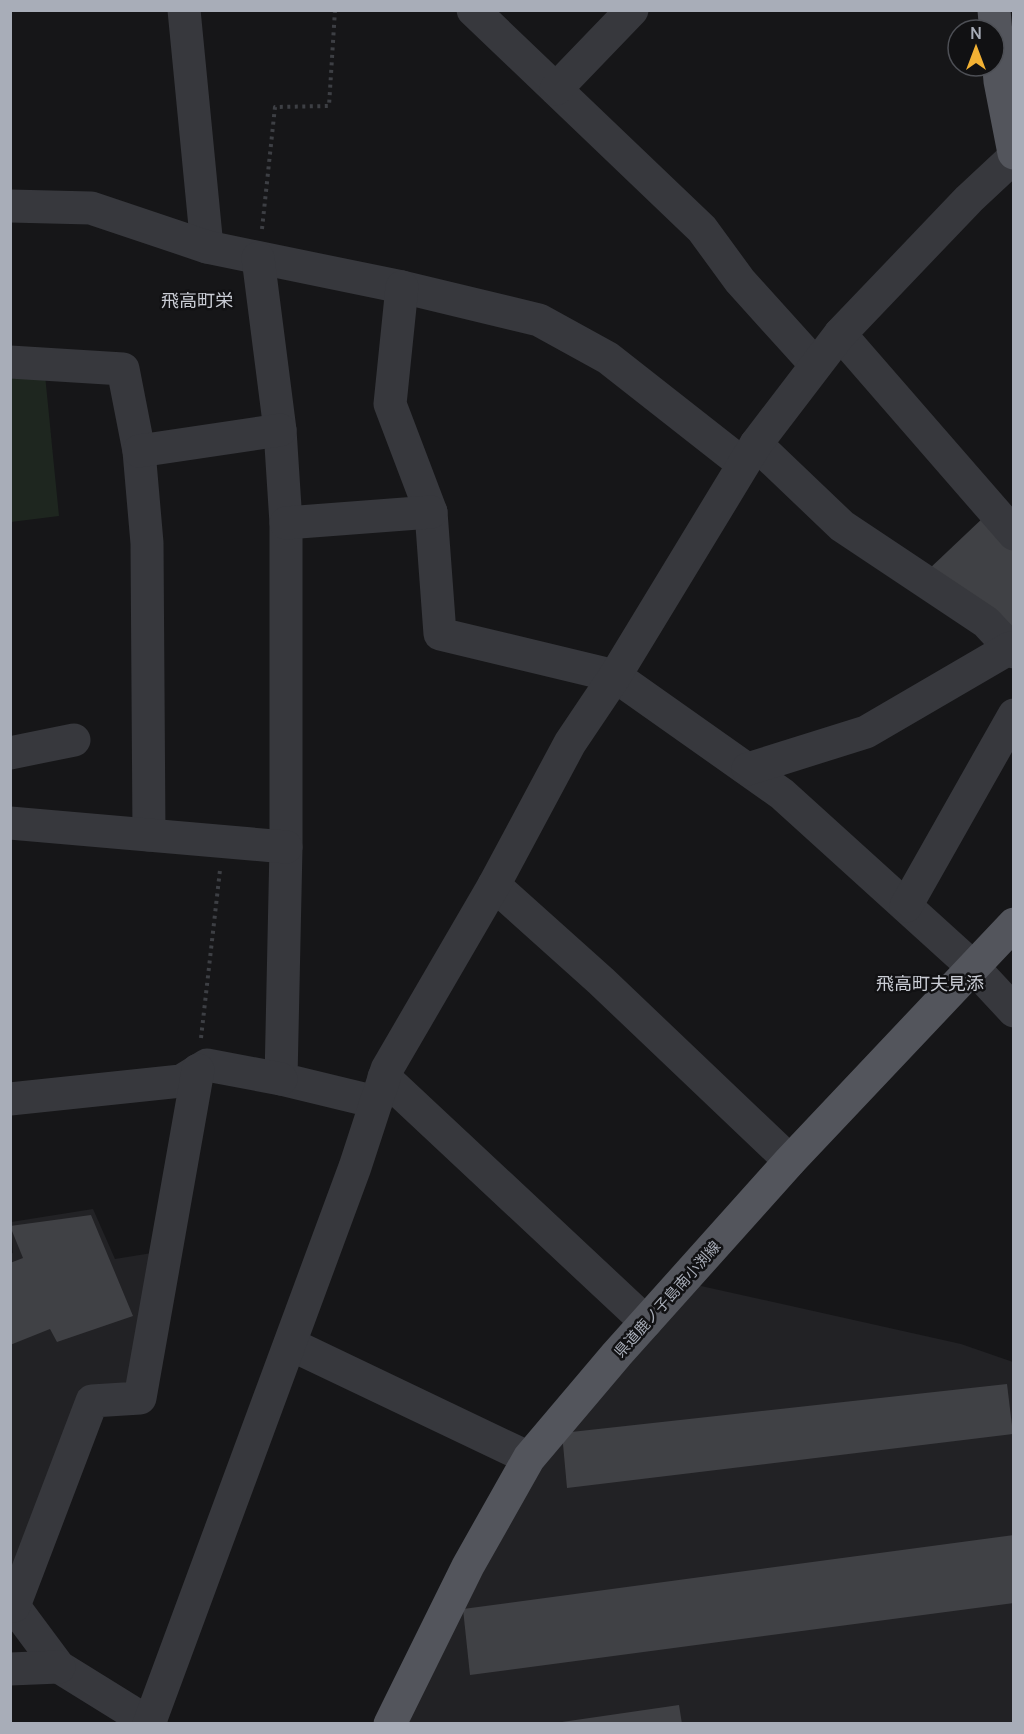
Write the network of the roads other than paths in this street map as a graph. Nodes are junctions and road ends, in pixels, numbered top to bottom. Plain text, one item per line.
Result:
1 (184, 10) edge
2 (473, 10) edge
3 (632, 10) edge
4 (994, 10) edge
5 (556, 90) junction
6 (1014, 155) edge
7 (10, 206) edge
8 (207, 247) junction
9 (258, 258) junction
10 (402, 287) junction
11 (840, 334) junction
12 (10, 362) edge
13 (815, 364) junction
14 (280, 430) junction
15 (139, 451) junction
16 (749, 454) junction
17 (431, 512) junction
18 (286, 523) junction
19 (1014, 534) edge
20 (1012, 650) edge
21 (615, 676) junction
22 (1014, 715) edge
23 (74, 740) dead end
24 (10, 753) edge
25 (748, 769) junction
26 (10, 823) edge
27 (149, 836) junction
28 (286, 848) junction
29 (494, 885) junction
30 (906, 906) junction
31 (1014, 924) edge
32 (974, 968) junction
33 (1014, 1011) edge
34 (198, 1070) junction
35 (281, 1079) junction
36 (380, 1090) junction
37 (10, 1099) edge
38 (790, 1161) junction
39 (646, 1322) junction
40 (290, 1344) junction
41 (529, 1458) junction
42 (12, 1604) edge
43 (59, 1667) junction
44 (10, 1669) edge
45 (150, 1723) edge
46 (390, 1724) edge

1 - 8 street
2 - 5 street
3 - 5 street
4 - 6 main road
5 - 13 street
6 - 11 street
7 - 8 street
8 - 9 street
9 - 10 street
9 - 14 street
10 - 16 street
10 - 17 street
11 - 13 street
11 - 19 street
12 - 15 street
13 - 16 street
14 - 15 street
14 - 18 street
15 - 27 street
16 - 20 street
16 - 21 street
17 - 18 street
17 - 21 street
18 - 28 street
20 - 25 street
21 - 25 street
21 - 29 street
22 - 30 street
23 - 24 street
25 - 30 street
26 - 27 street
27 - 28 street
28 - 35 street
29 - 36 street
29 - 38 street
30 - 32 street
31 - 32 main road, 県道鹿ノ子島南小渕線
32 - 33 street
32 - 38 main road, 県道鹿ノ子島南小渕線
34 - 35 street
34 - 37 street
34 - 42 street
35 - 36 street
36 - 39 street
36 - 40 street
38 - 39 main road, 県道鹿ノ子島南小渕線
39 - 41 main road, 県道鹿ノ子島南小渕線
40 - 41 street
40 - 45 street
41 - 46 main road, 県道鹿ノ子島南小渕線
42 - 43 street
43 - 44 street
43 - 45 street

